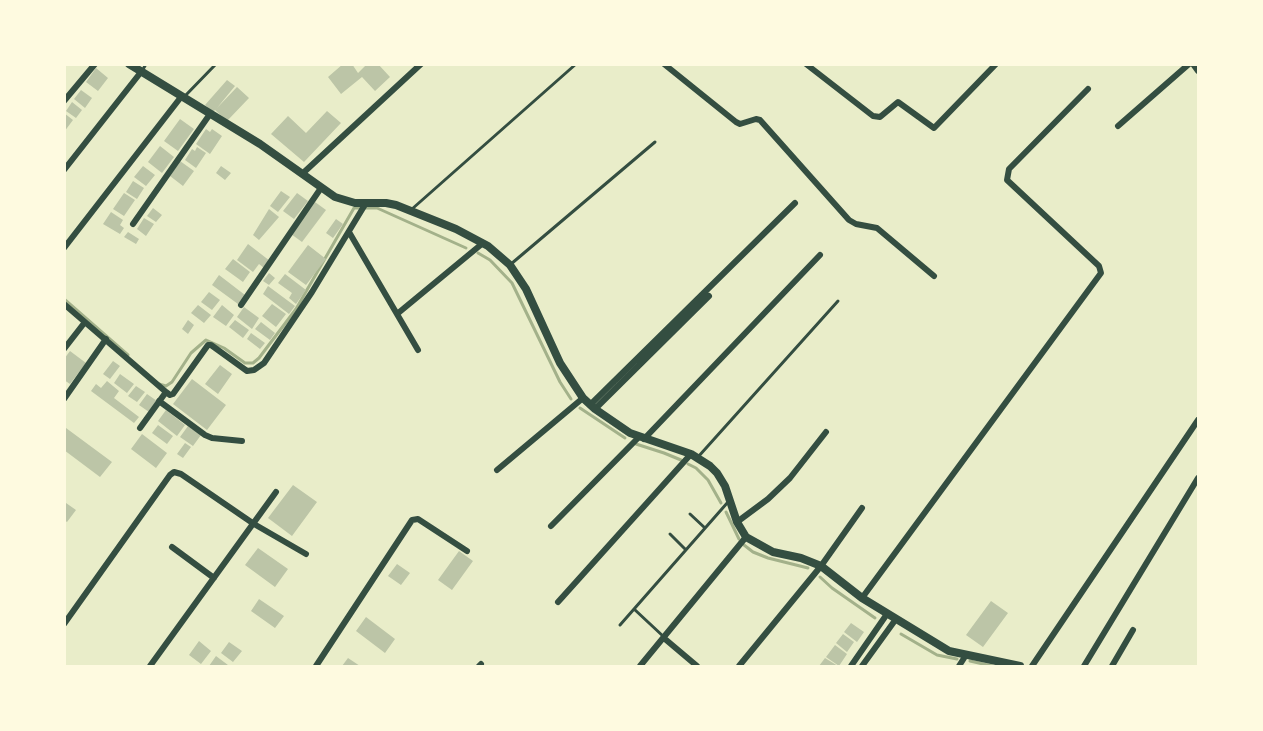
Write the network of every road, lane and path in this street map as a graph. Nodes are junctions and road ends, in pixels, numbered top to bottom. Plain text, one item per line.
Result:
1 (95, 64) edge
2 (129, 64) edge
3 (216, 64) edge
4 (421, 64) edge
5 (576, 64) edge
6 (664, 64) edge
7 (806, 64) edge
8 (996, 64) edge
9 (1191, 64) edge
10 (144, 68) edge
11 (1198, 71) edge
12 (1088, 89) dead end
13 (182, 97) junction
14 (64, 101) edge
15 (210, 114) junction
16 (1118, 126) dead end
17 (655, 142) dead end
18 (64, 170) edge
19 (302, 174) junction
20 (321, 188) junction
21 (366, 203) junction
22 (795, 203) dead end
23 (411, 211) junction
24 (133, 224) dead end
25 (349, 232) junction
26 (483, 243) junction
27 (64, 248) edge
28 (820, 255) dead end
29 (510, 265) junction
30 (934, 276) dead end
31 (709, 296) dead end
32 (838, 301) dead end
33 (64, 304) edge
34 (242, 305) dead end
35 (397, 314) junction
36 (85, 322) junction
37 (105, 339) junction
38 (64, 349) edge
39 (418, 350) dead end
40 (166, 392) junction
41 (583, 398) junction
42 (64, 399) edge
43 (159, 401) junction
44 (592, 407) junction
45 (1198, 420) edge
46 (140, 428) dead end
47 (826, 432) dead end
48 (641, 438) junction
49 (242, 441) dead end
50 (695, 455) junction
51 (497, 470) dead end
52 (1198, 478) edge
53 (276, 492) dead end
54 (730, 501) junction
55 (862, 508) dead end
56 (690, 514) dead end
57 (737, 522) junction
58 (254, 524) junction
59 (551, 526) dead end
60 (705, 528) junction
61 (670, 534) dead end
62 (746, 537) junction
63 (172, 547) dead end
64 (686, 550) junction
65 (468, 551) dead end
66 (306, 554) dead end
67 (821, 566) junction
68 (214, 578) junction
69 (862, 598) junction
70 (558, 602) dead end
71 (634, 609) junction
72 (887, 614) junction
73 (896, 620) junction
74 (64, 624) edge
75 (620, 625) dead end
76 (1133, 630) dead end
77 (665, 639) junction
78 (966, 655) junction
79 (319, 665) edge
80 (150, 666) edge
81 (640, 666) edge
82 (697, 666) edge
83 (739, 666) edge
84 (851, 666) edge
85 (862, 666) edge
86 (959, 666) edge
87 (1020, 666) edge
88 (1032, 666) edge
89 (1084, 666) edge
90 (1112, 666) edge

1 - 14 street
2 - 10 street
3 - 13 lane
4 - 19 street
5 - 23 lane
6 - 30 street
7 - 8 street
9 - 11 street
9 - 16 street
10 - 13 street
10 - 18 street
12 - 69 street
13 - 15 street
13 - 27 street
15 - 19 street
15 - 24 street
17 - 29 lane
19 - 20 street
20 - 21 street
20 - 34 street
21 - 23 street
21 - 25 street
22 - 44 street
23 - 26 street
25 - 35 street
25 - 40 street
26 - 29 street
26 - 35 street
28 - 48 street
29 - 41 street
31 - 44 street
32 - 50 lane
33 - 36 street
35 - 39 street
36 - 37 street
36 - 38 street
37 - 40 street
37 - 42 street
40 - 43 street
41 - 44 street
41 - 51 street
43 - 46 street
43 - 49 street
44 - 48 street
45 - 88 street
47 - 57 street
48 - 50 street
48 - 59 street
50 - 54 street
50 - 70 street
52 - 89 street
53 - 58 street
54 - 57 street
54 - 60 lane
55 - 67 street
56 - 60 lane
57 - 62 street
58 - 66 street
58 - 68 street
58 - 74 street
60 - 64 lane
61 - 64 lane
62 - 67 street
62 - 77 street
63 - 68 street
64 - 71 lane
65 - 79 street
67 - 69 street
67 - 83 street
68 - 80 street
69 - 72 street
71 - 75 lane
71 - 77 lane
72 - 73 street
72 - 84 street
73 - 78 street
73 - 85 street
76 - 90 street
77 - 81 street
77 - 82 street
78 - 86 street
78 - 87 street

